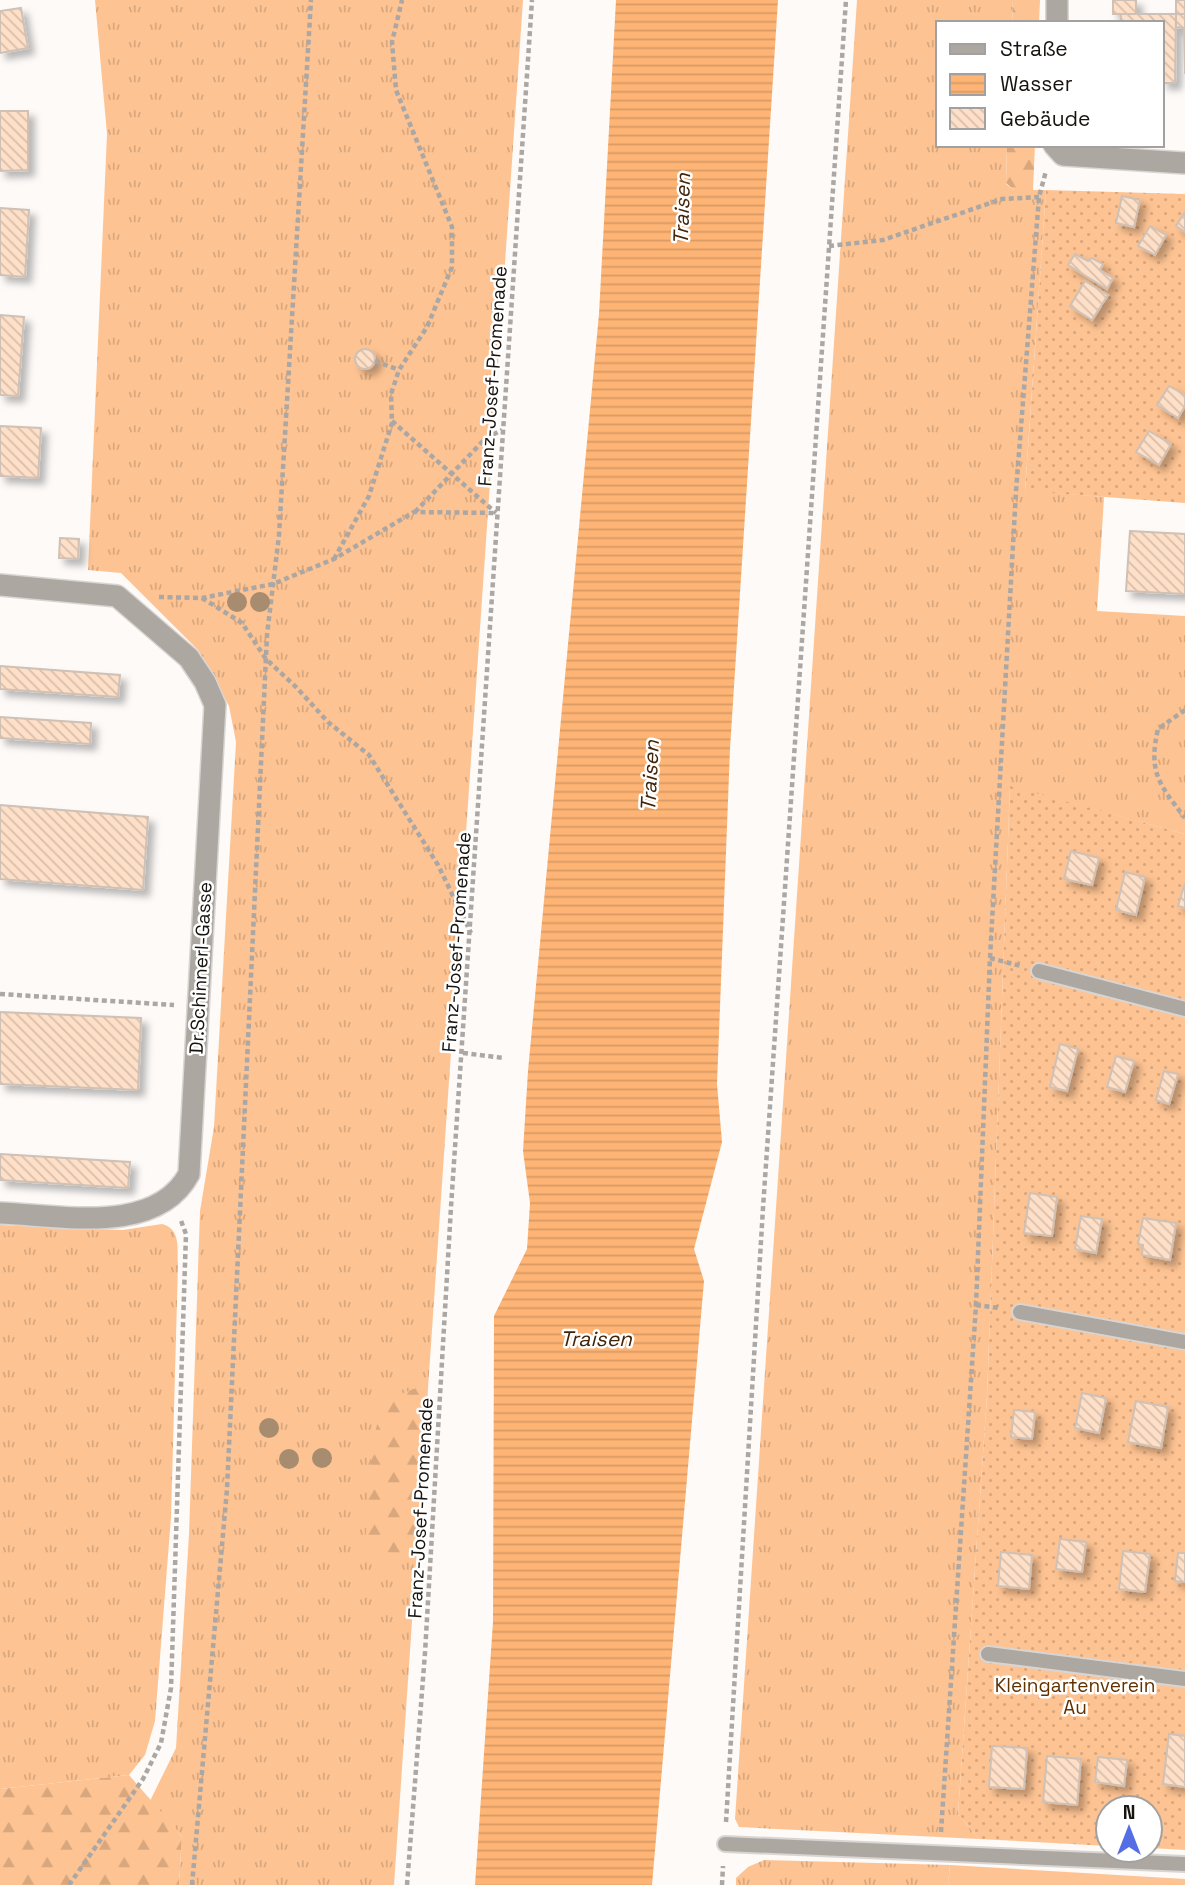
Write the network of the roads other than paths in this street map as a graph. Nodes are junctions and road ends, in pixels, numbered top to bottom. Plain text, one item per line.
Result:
1 (1057, 0) edge
2 (1057, 21) edge
3 (1056, 147) edge
4 (1185, 163) edge
5 (0, 585) edge
6 (1039, 971) road end
7 (1185, 1009) edge
8 (0, 1213) edge
9 (1020, 1312) dead end
10 (1185, 1342) edge
11 (988, 1654) dead end
12 (1185, 1679) edge
13 (725, 1844) road end
14 (1185, 1864) edge

1 - 2 street
3 - 4 street
5 - 8 street, Dr.Schinnerl-Gasse
6 - 7 lane
9 - 10 lane
11 - 12 lane
13 - 14 lane

